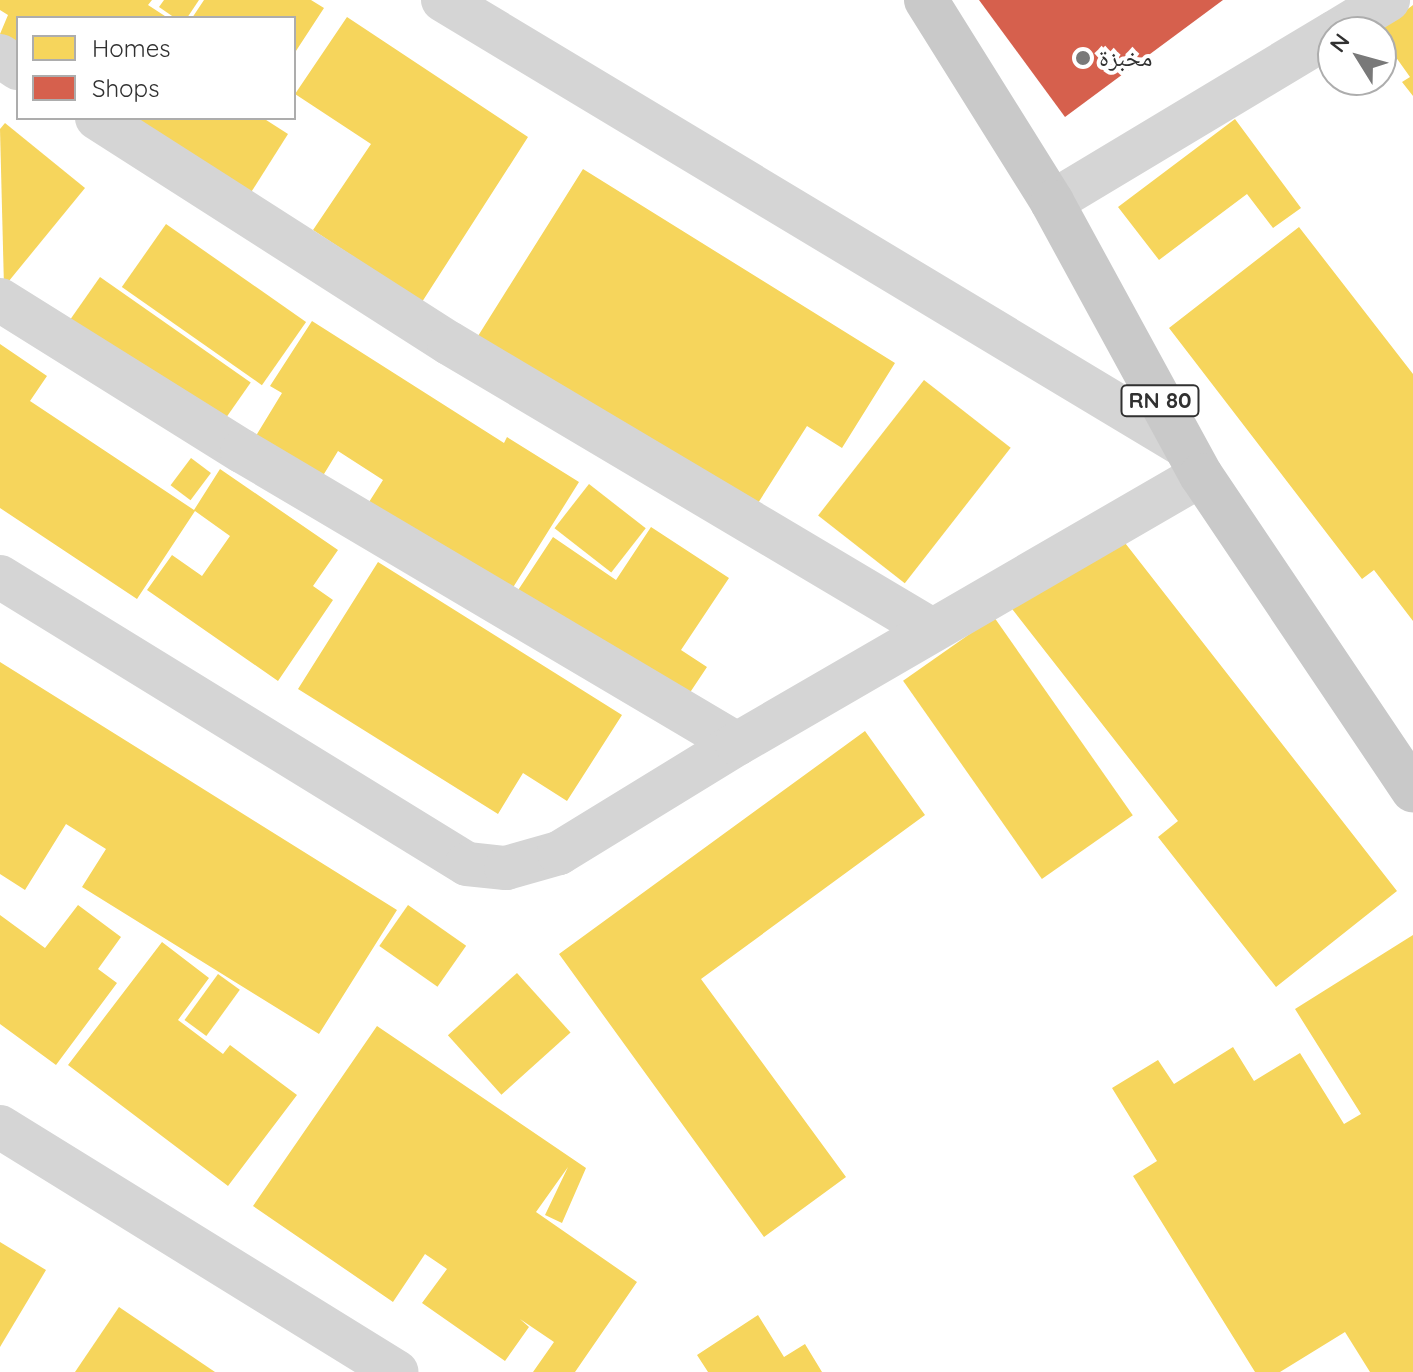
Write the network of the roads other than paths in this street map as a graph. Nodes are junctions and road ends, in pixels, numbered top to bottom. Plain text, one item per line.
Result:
1 (443, 0) edge
2 (926, 0) edge
3 (1388, 0) edge
4 (1362, 16) edge
5 (1317, 43) edge
6 (100, 120) edge
7 (1052, 202) junction
8 (0, 300) edge
9 (1192, 460) junction
10 (0, 577) edge
11 (932, 630) junction
12 (737, 744) junction
13 (1413, 790) edge
14 (0, 1127) edge
15 (396, 1372) edge

1 - 9 street
2 - 7 main road, RN 80
3 - 4 street
5 - 7 street
6 - 11 street
7 - 9 main road, RN 80
8 - 12 street
9 - 11 street
9 - 13 main road, RN 80
10 - 12 street
11 - 12 street
14 - 15 street

